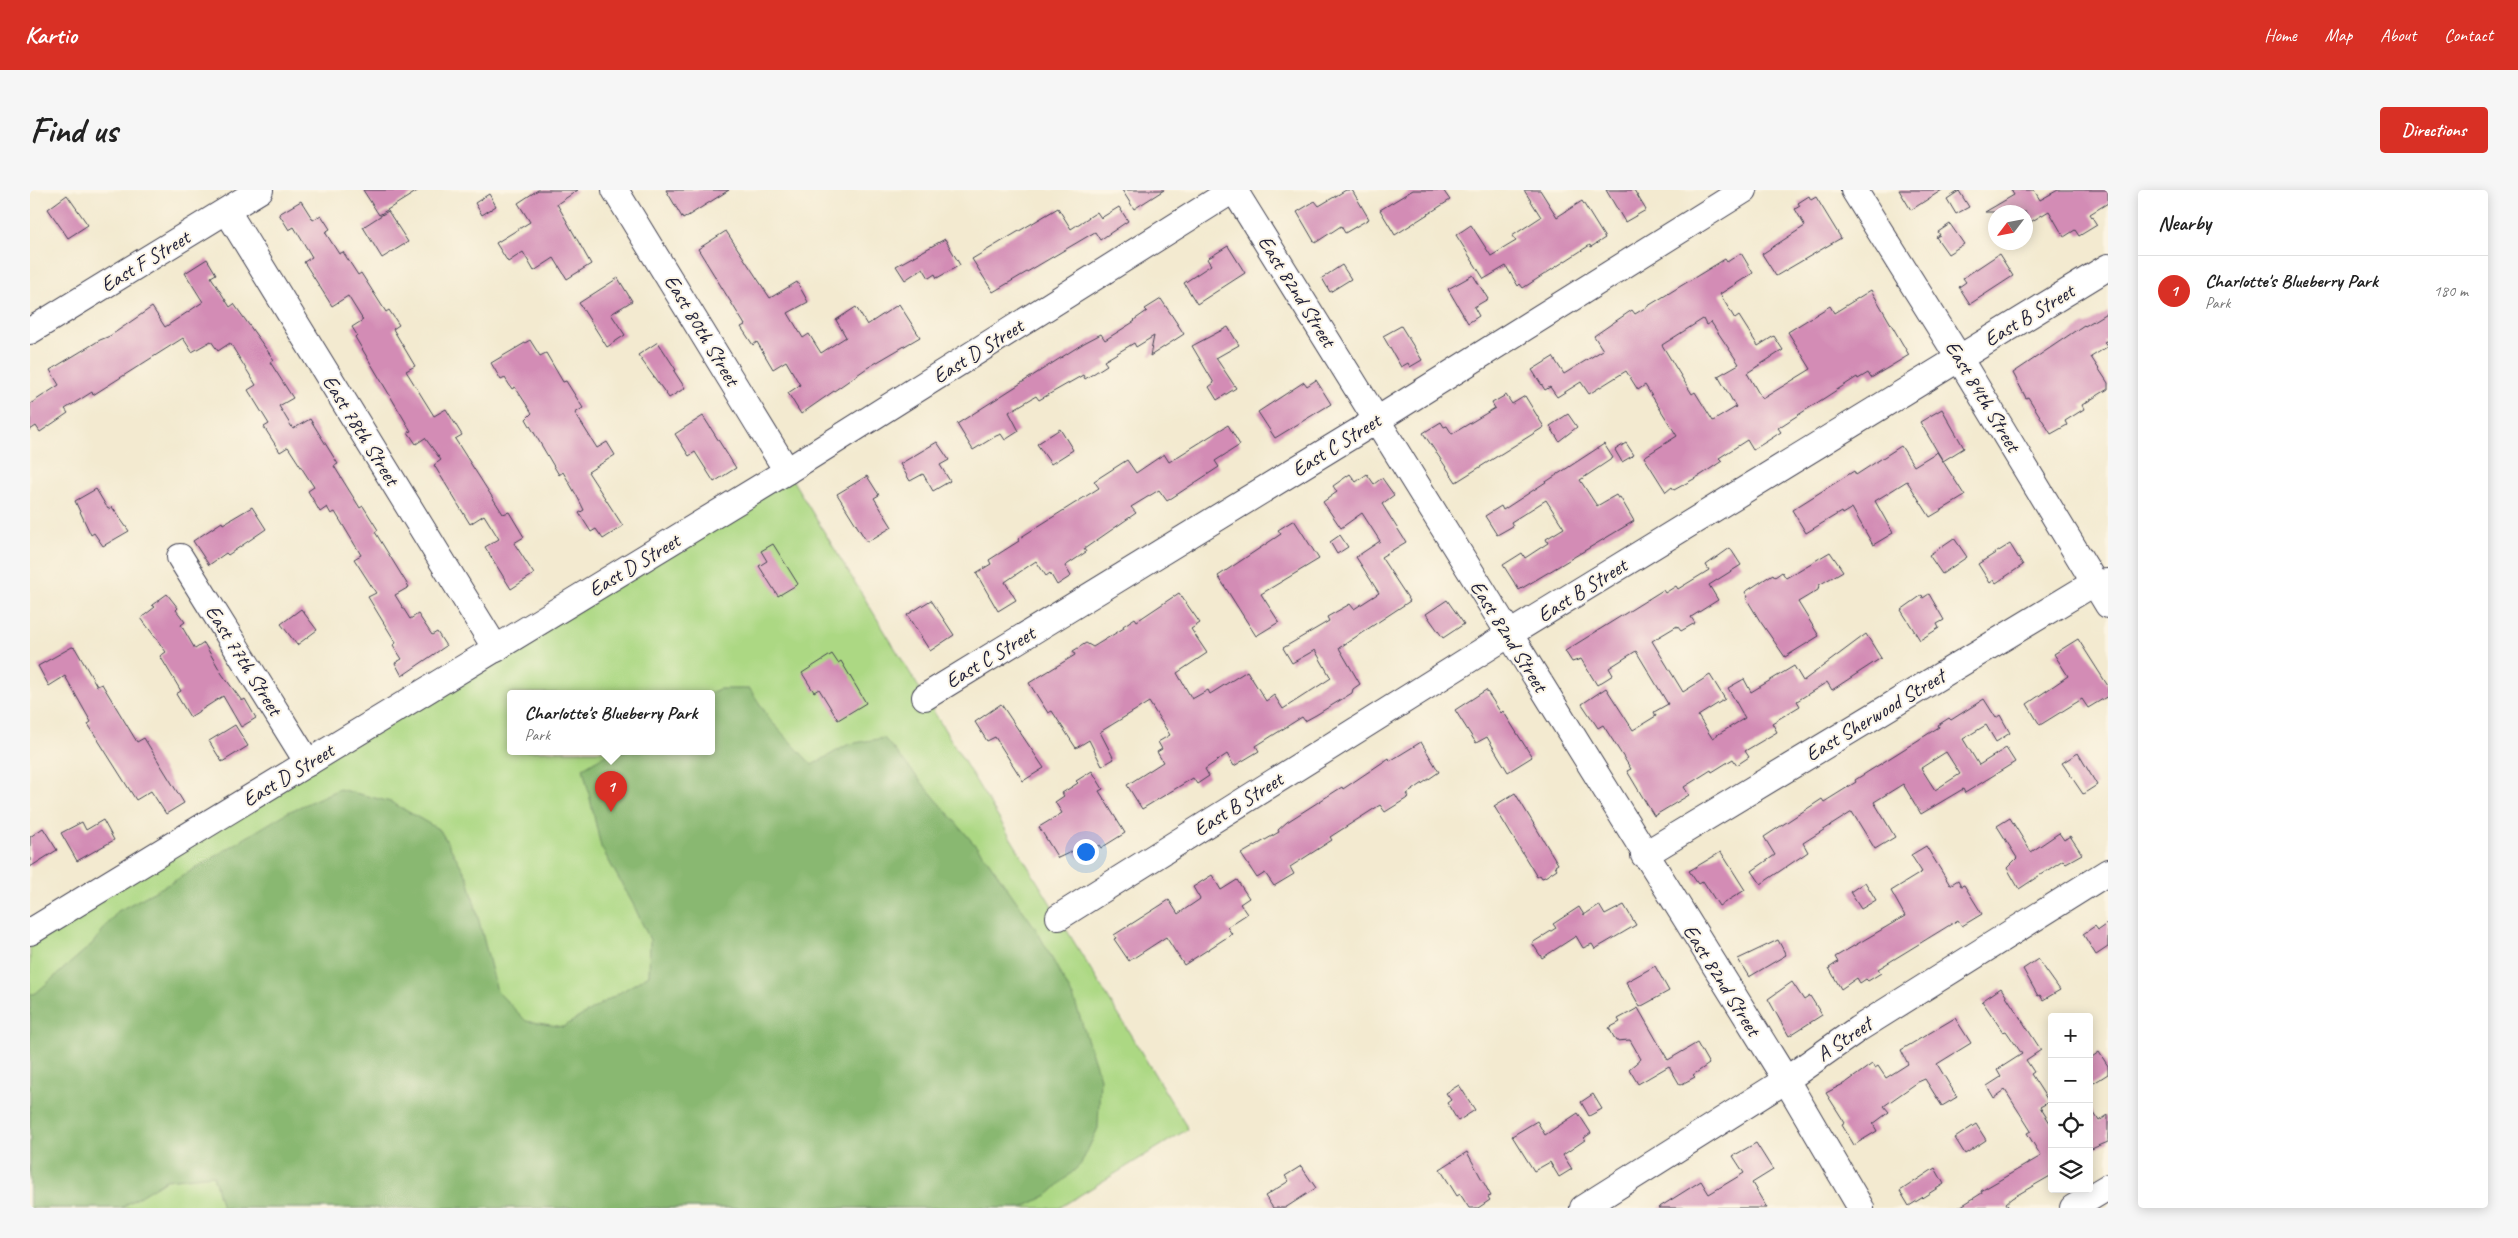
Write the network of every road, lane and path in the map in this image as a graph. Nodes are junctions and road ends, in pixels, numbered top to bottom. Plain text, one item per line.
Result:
1 (260, 190) edge
2 (615, 190) edge
3 (1234, 190) edge
4 (1744, 190) edge
5 (1854, 190) edge
6 (227, 210) junction
7 (2108, 267) edge
8 (30, 331) edge
9 (1959, 358) junction
10 (1377, 420) junction
11 (788, 471) junction
12 (180, 557) dead end
13 (2101, 583) edge
14 (2108, 605) edge
15 (1508, 635) junction
16 (496, 648) junction
17 (925, 697) dead end
18 (308, 763) junction
19 (1644, 855) junction
20 (2108, 872) edge
21 (1059, 917) dead end
22 (30, 932) edge
23 (1786, 1080) junction
24 (2108, 1187) edge
25 (1583, 1208) edge
26 (1861, 1208) edge
27 (2074, 1208) edge

1 - 6 street, East F Street
2 - 11 street, East 80th Street
3 - 10 street, East 82nd Street
3 - 11 street, East D Street
4 - 10 street, East C Street
5 - 9 street, East 84th Street
6 - 8 street, East F Street
6 - 16 street, East 78th Street
7 - 9 street, East B Street
9 - 13 street, East 84th Street
9 - 15 street, East B Street
10 - 15 street, East 82nd Street
10 - 17 street, East C Street
11 - 16 street, East D Street
12 - 18 street, East 77th Street
13 - 14 street, East 84th Street
13 - 19 street, East Sherwood Street
15 - 19 street, East 82nd Street
15 - 21 street, East B Street
16 - 18 street, East D Street
18 - 22 street, East D Street
19 - 23 street, East 82nd Street
20 - 23 street, A Street
23 - 25 street, A Street
23 - 26 street, East 82nd Street
24 - 27 street

